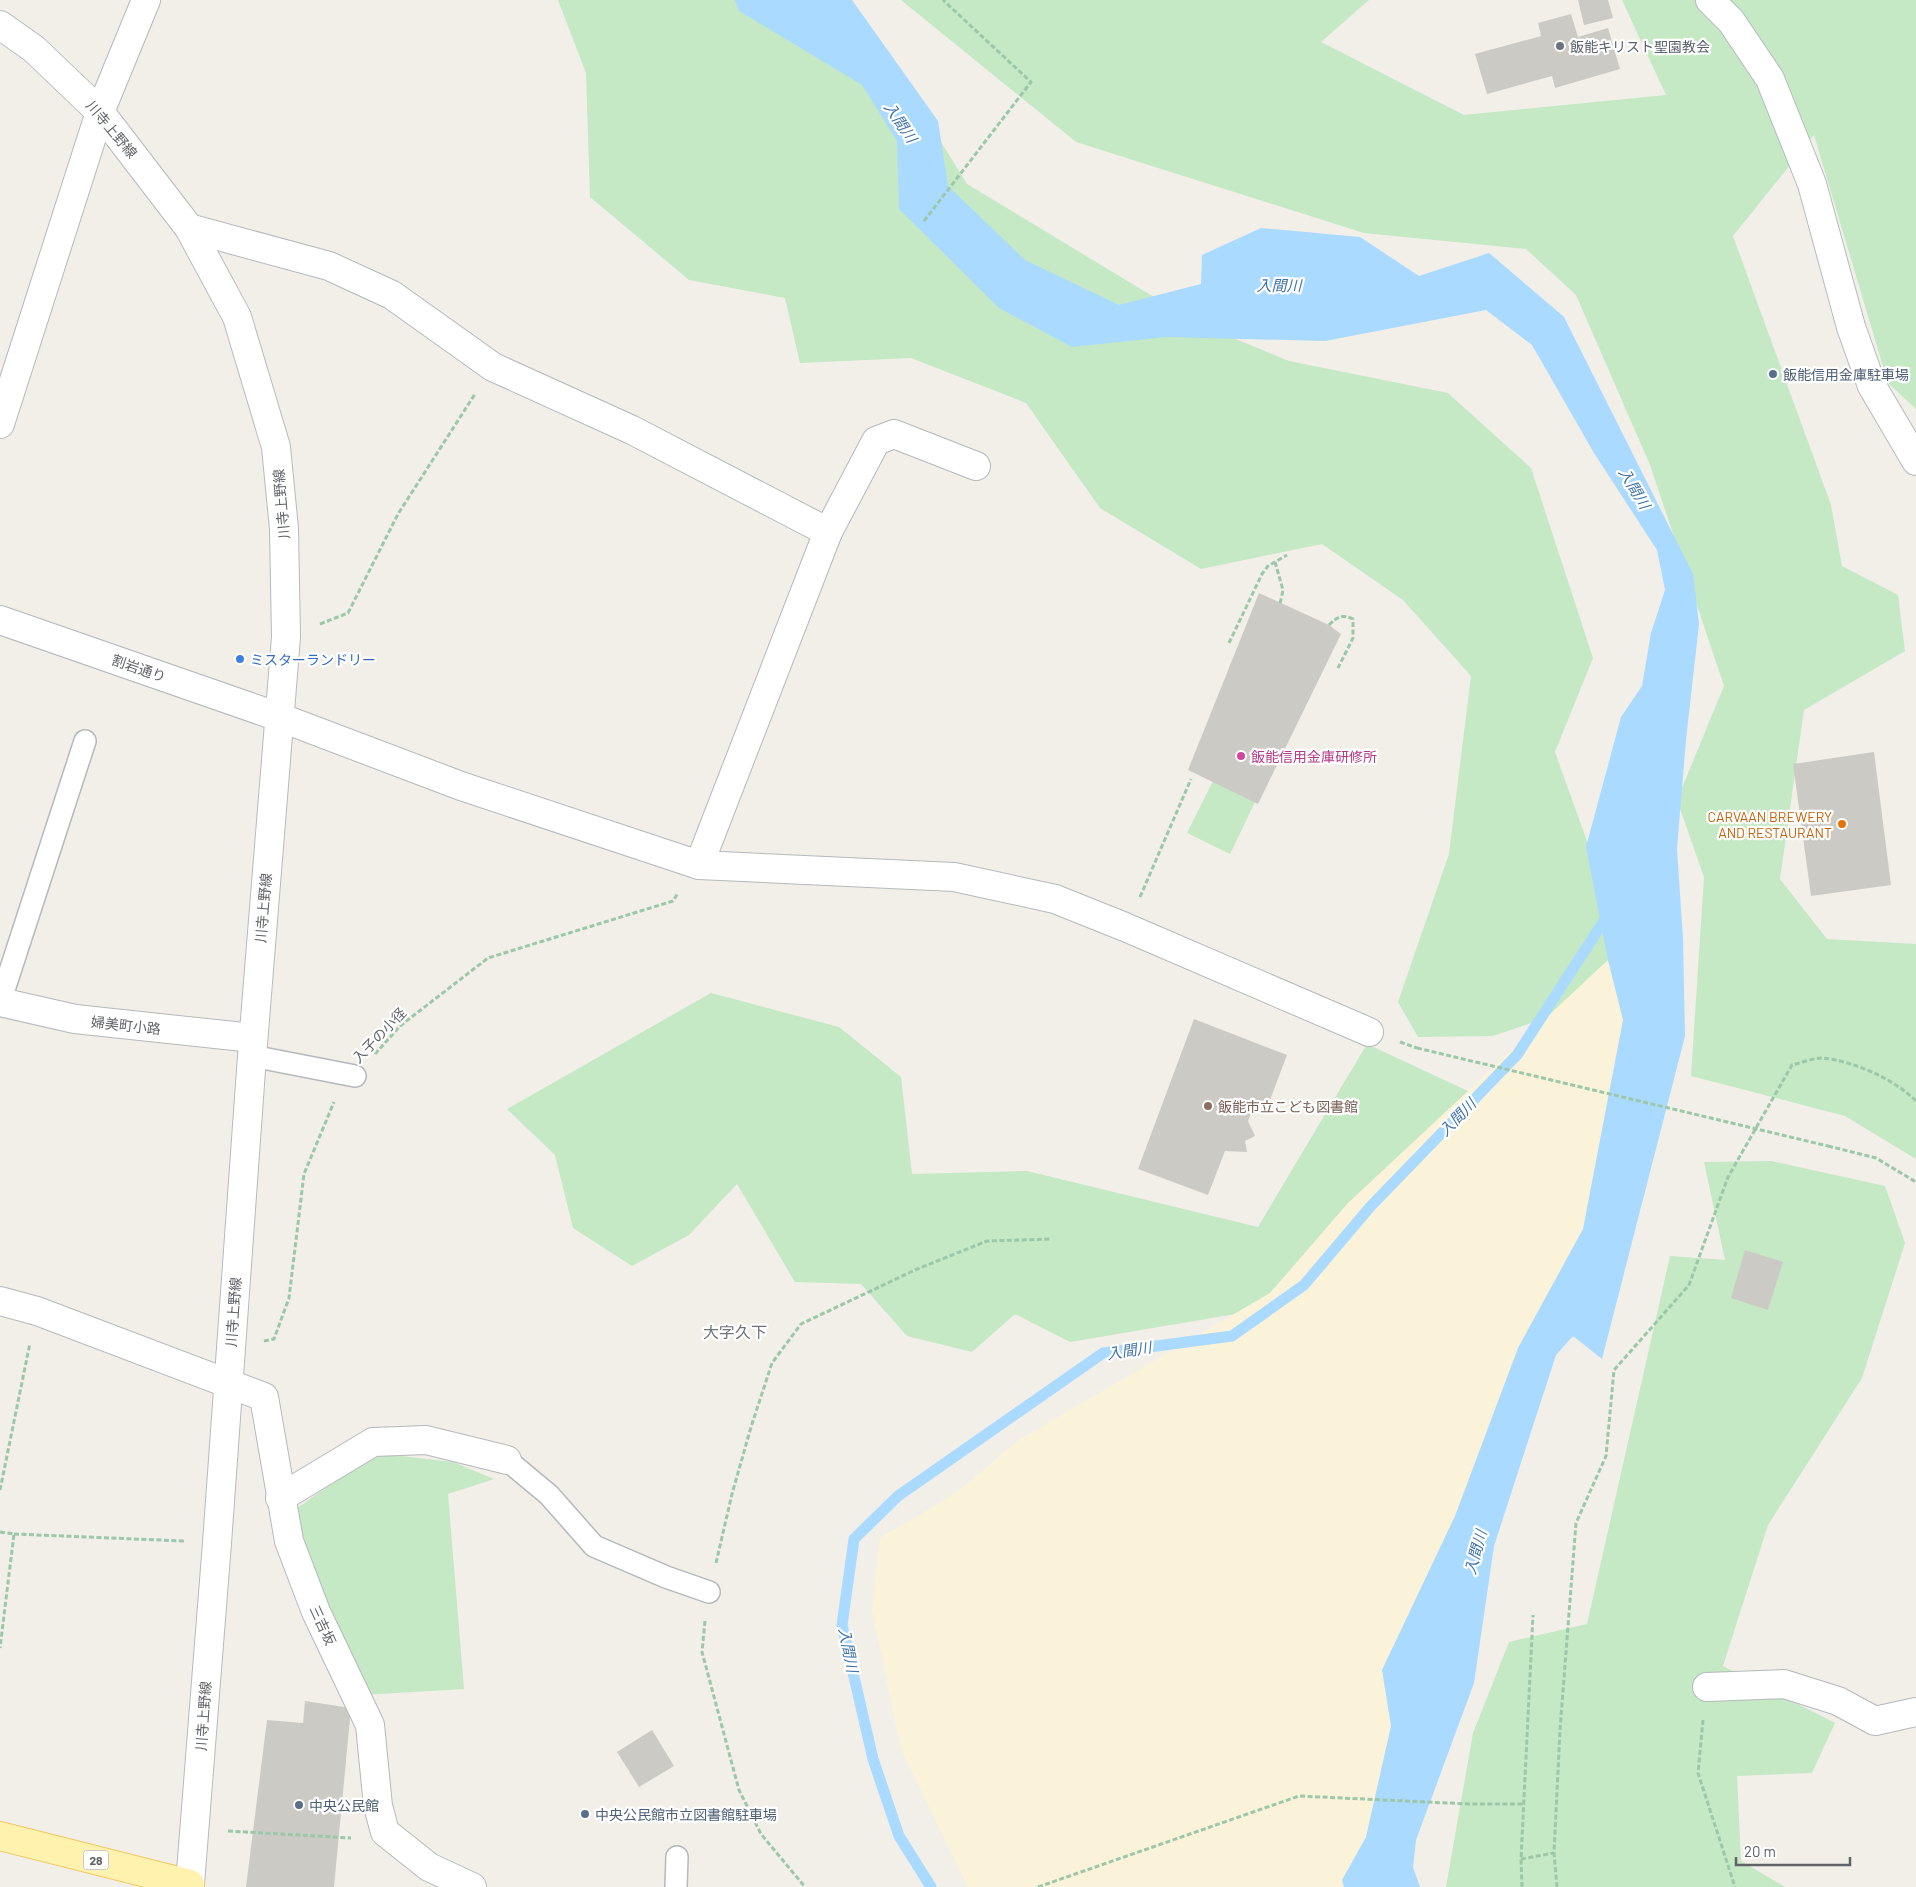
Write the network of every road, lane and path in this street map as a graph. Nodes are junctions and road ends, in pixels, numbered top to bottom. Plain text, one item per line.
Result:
1 (146, 0) edge
2 (943, 0) edge
3 (1710, 0) edge
4 (0, 25) edge
5 (100, 112) junction
6 (924, 221) dead end
7 (189, 228) junction
8 (493, 366) junction
9 (6, 388) edge
10 (0, 424) edge
11 (1916, 460) edge
12 (976, 466) dead end
13 (828, 532) junction
14 (1287, 555) dead end
15 (1275, 562) junction
16 (1280, 604) dead end
17 (0, 620) edge
18 (1329, 625) dead end
19 (286, 636) junction
20 (1229, 643) dead end
21 (1338, 668) dead end
22 (279, 717) junction
23 (85, 741) dead end
24 (1191, 780) dead end
25 (700, 865) junction
26 (1125, 927) junction
27 (0, 1002) edge
28 (1369, 1032) dead end
29 (252, 1047) junction
30 (1417, 1048) dead end
31 (355, 1076) junction
32 (1916, 1101) edge
33 (1916, 1182) edge
34 (1050, 1239) dead end
35 (0, 1301) edge
36 (37, 1311) junction
37 (230, 1347) junction
38 (227, 1384) junction
39 (507, 1460) joint
40 (0, 1490) edge
41 (280, 1498) junction
42 (0, 1532) edge
43 (14, 1534) junction
44 (217, 1543) junction
45 (710, 1592) junction
46 (1533, 1615) dead end
47 (0, 1648) edge
48 (1707, 1687) joint
49 (1916, 1712) edge
50 (1524, 1804) junction
51 (194, 1830) junction
52 (0, 1836) edge
53 (334, 1836) dead end
54 (1554, 1853) junction
55 (677, 1857) dead end
56 (1521, 1859) junction
57 (190, 1885) edge
58 (472, 1887) edge
59 (676, 1887) edge
60 (805, 1887) edge
61 (1038, 1887) edge
62 (1522, 1887) edge
63 (1557, 1887) edge
64 (1735, 1887) edge

1 - 5 street
2 - 6 path
3 - 11 street
4 - 5 street, 川寺上野線
5 - 7 street, 川寺上野線
5 - 9 street
7 - 8 street
7 - 19 street, 川寺上野線
8 - 13 street
8 - 19 path
9 - 10 street
12 - 13 street
13 - 25 street
14 - 15 path
15 - 16 path
15 - 20 path
17 - 22 street, 割岩通り
18 - 21 path
19 - 22 street, 川寺上野線
22 - 25 street, 割岩通り
22 - 29 street, 川寺上野線
23 - 27 lane
24 - 26 path
25 - 26 street, 割岩通り
25 - 31 path, 入子の小径
26 - 28 street, 割岩通り
27 - 29 street, 婦美町小路
29 - 31 lane, 婦美町小路
29 - 37 street, 川寺上野線
30 - 33 path, bridge
31 - 37 path, 入子の小径
32 - 54 path
34 - 45 path
35 - 36 street
36 - 38 street
36 - 40 path
37 - 38 street, 川寺上野線
38 - 41 street, 三吉坂
38 - 44 street, 川寺上野線
39 - 41 street
39 - 45 lane
41 - 58 street, 三吉坂
42 - 43 path
43 - 44 path
43 - 47 path
44 - 51 street, 川寺上野線
45 - 60 path
46 - 50 path
48 - 49 street
48 - 64 path
50 - 56 path
50 - 61 path
51 - 53 path
51 - 57 street, 川寺上野線
52 - 57 main road, 28
54 - 56 path
54 - 63 path
55 - 59 lane
56 - 62 path

